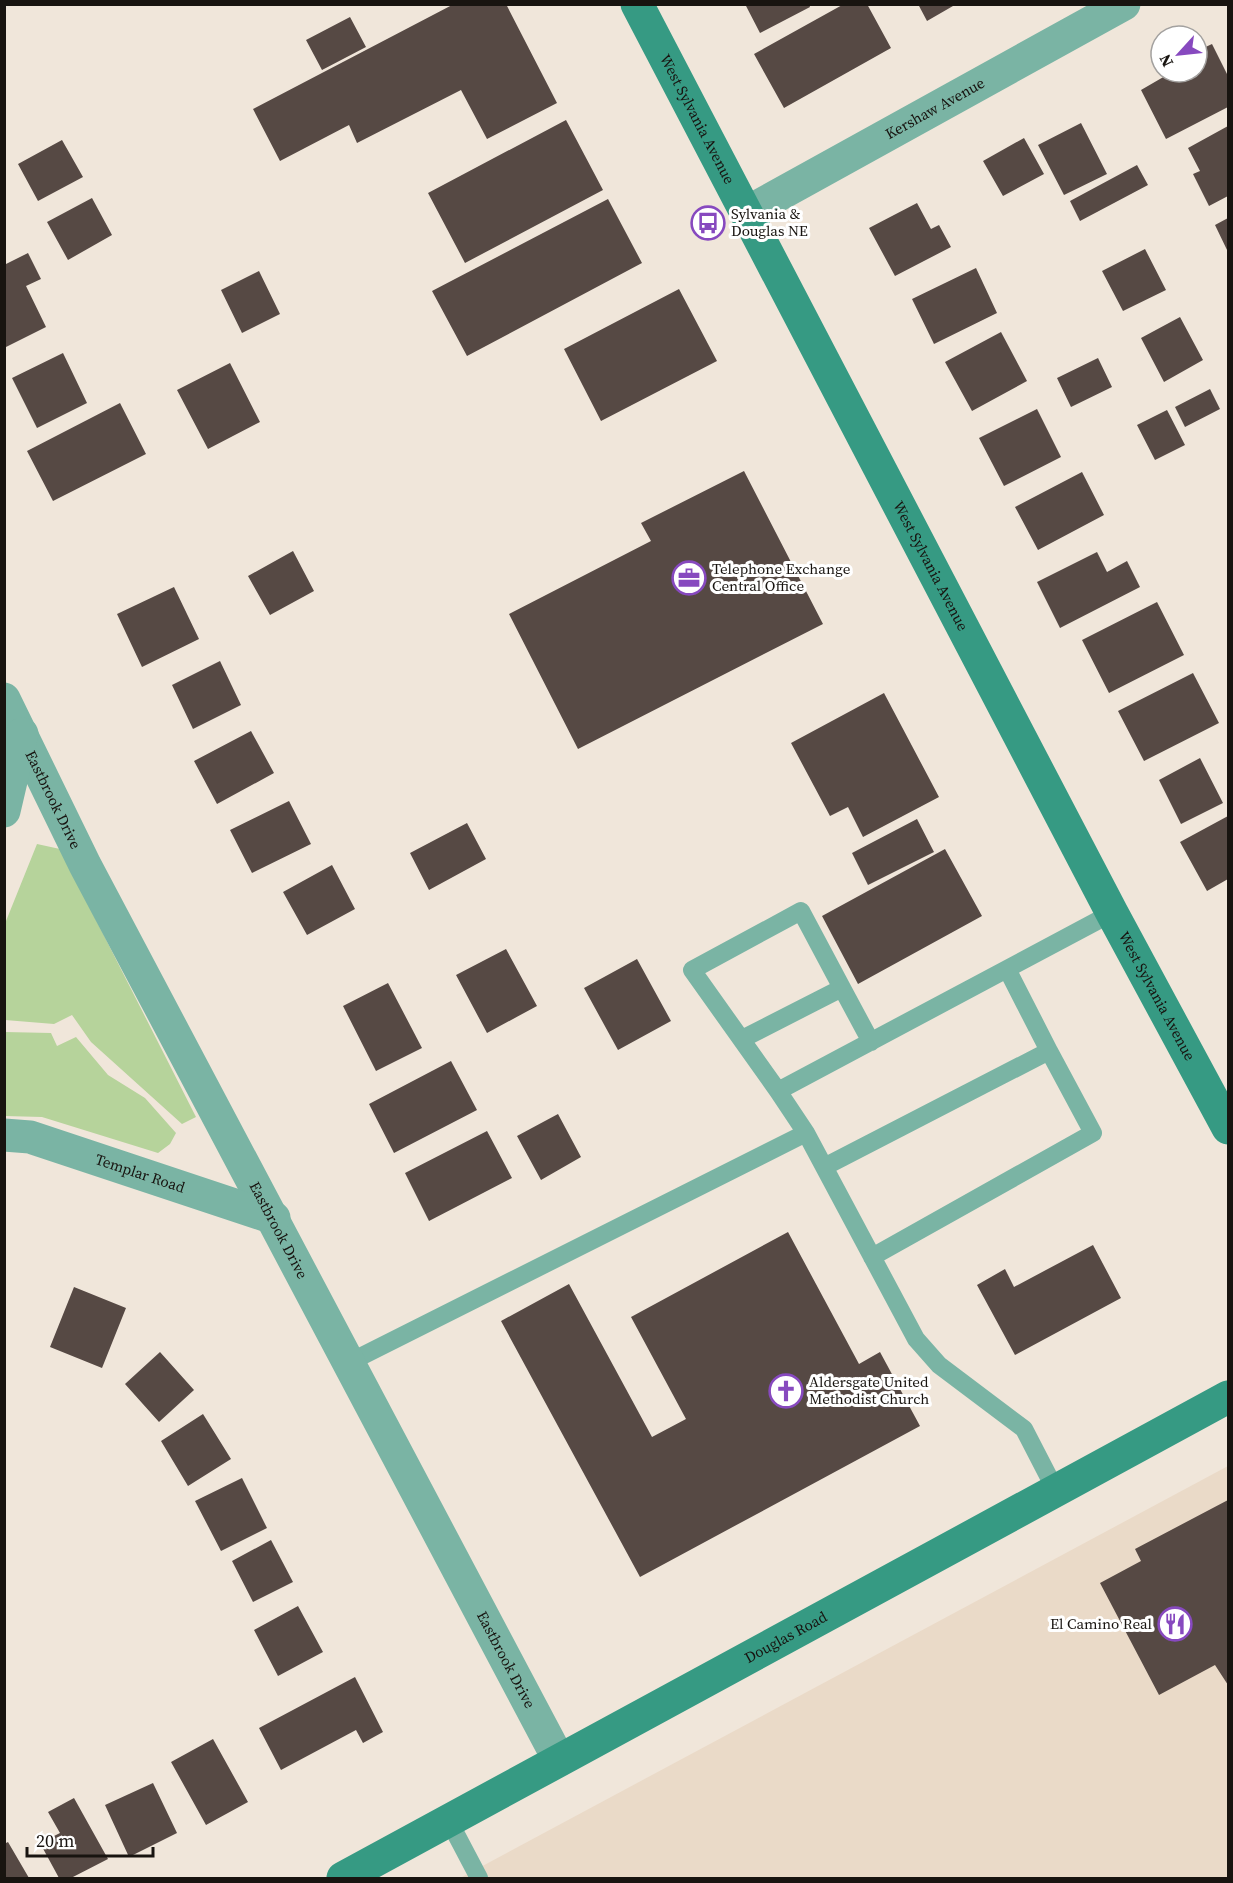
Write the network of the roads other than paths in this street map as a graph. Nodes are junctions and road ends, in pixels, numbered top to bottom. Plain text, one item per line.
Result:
1 (637, 4) edge
2 (1124, 4) edge
3 (746, 213) junction
4 (4, 699) edge
5 (22, 734) junction
6 (4, 811) edge
7 (1112, 913) junction
8 (1006, 969) junction
9 (842, 988) junction
10 (742, 1039) junction
11 (871, 1042) junction
12 (1049, 1051) junction
13 (778, 1091) junction
14 (1228, 1128) edge
15 (806, 1133) junction
16 (4, 1135) edge
17 (824, 1167) junction
18 (274, 1218) junction
19 (872, 1257) junction
20 (350, 1362) junction
21 (1228, 1397) edge
22 (1056, 1491) junction
23 (559, 1760) junction
24 (449, 1821) junction
25 (343, 1878) edge
26 (479, 1878) edge

1 - 3 main road, West Sylvania Avenue
2 - 3 street, Kershaw Avenue
3 - 7 main road, West Sylvania Avenue
4 - 5 street, Eastbrook Drive
5 - 6 street
5 - 18 street, Eastbrook Drive
7 - 8 lane
7 - 14 main road, West Sylvania Avenue
8 - 11 lane
8 - 12 lane
9 - 10 lane
9 - 10 lane
9 - 11 lane
10 - 13 lane
11 - 13 lane
12 - 17 lane
12 - 19 lane
13 - 15 lane
15 - 17 lane
15 - 20 lane
16 - 18 street, Templar Road
17 - 19 lane
18 - 20 street, Eastbrook Drive
19 - 22 lane
20 - 23 street, Eastbrook Drive
21 - 22 main road, Douglas Road
22 - 23 main road, Douglas Road
23 - 24 main road, Douglas Road
24 - 25 main road, Douglas Road
24 - 26 lane

